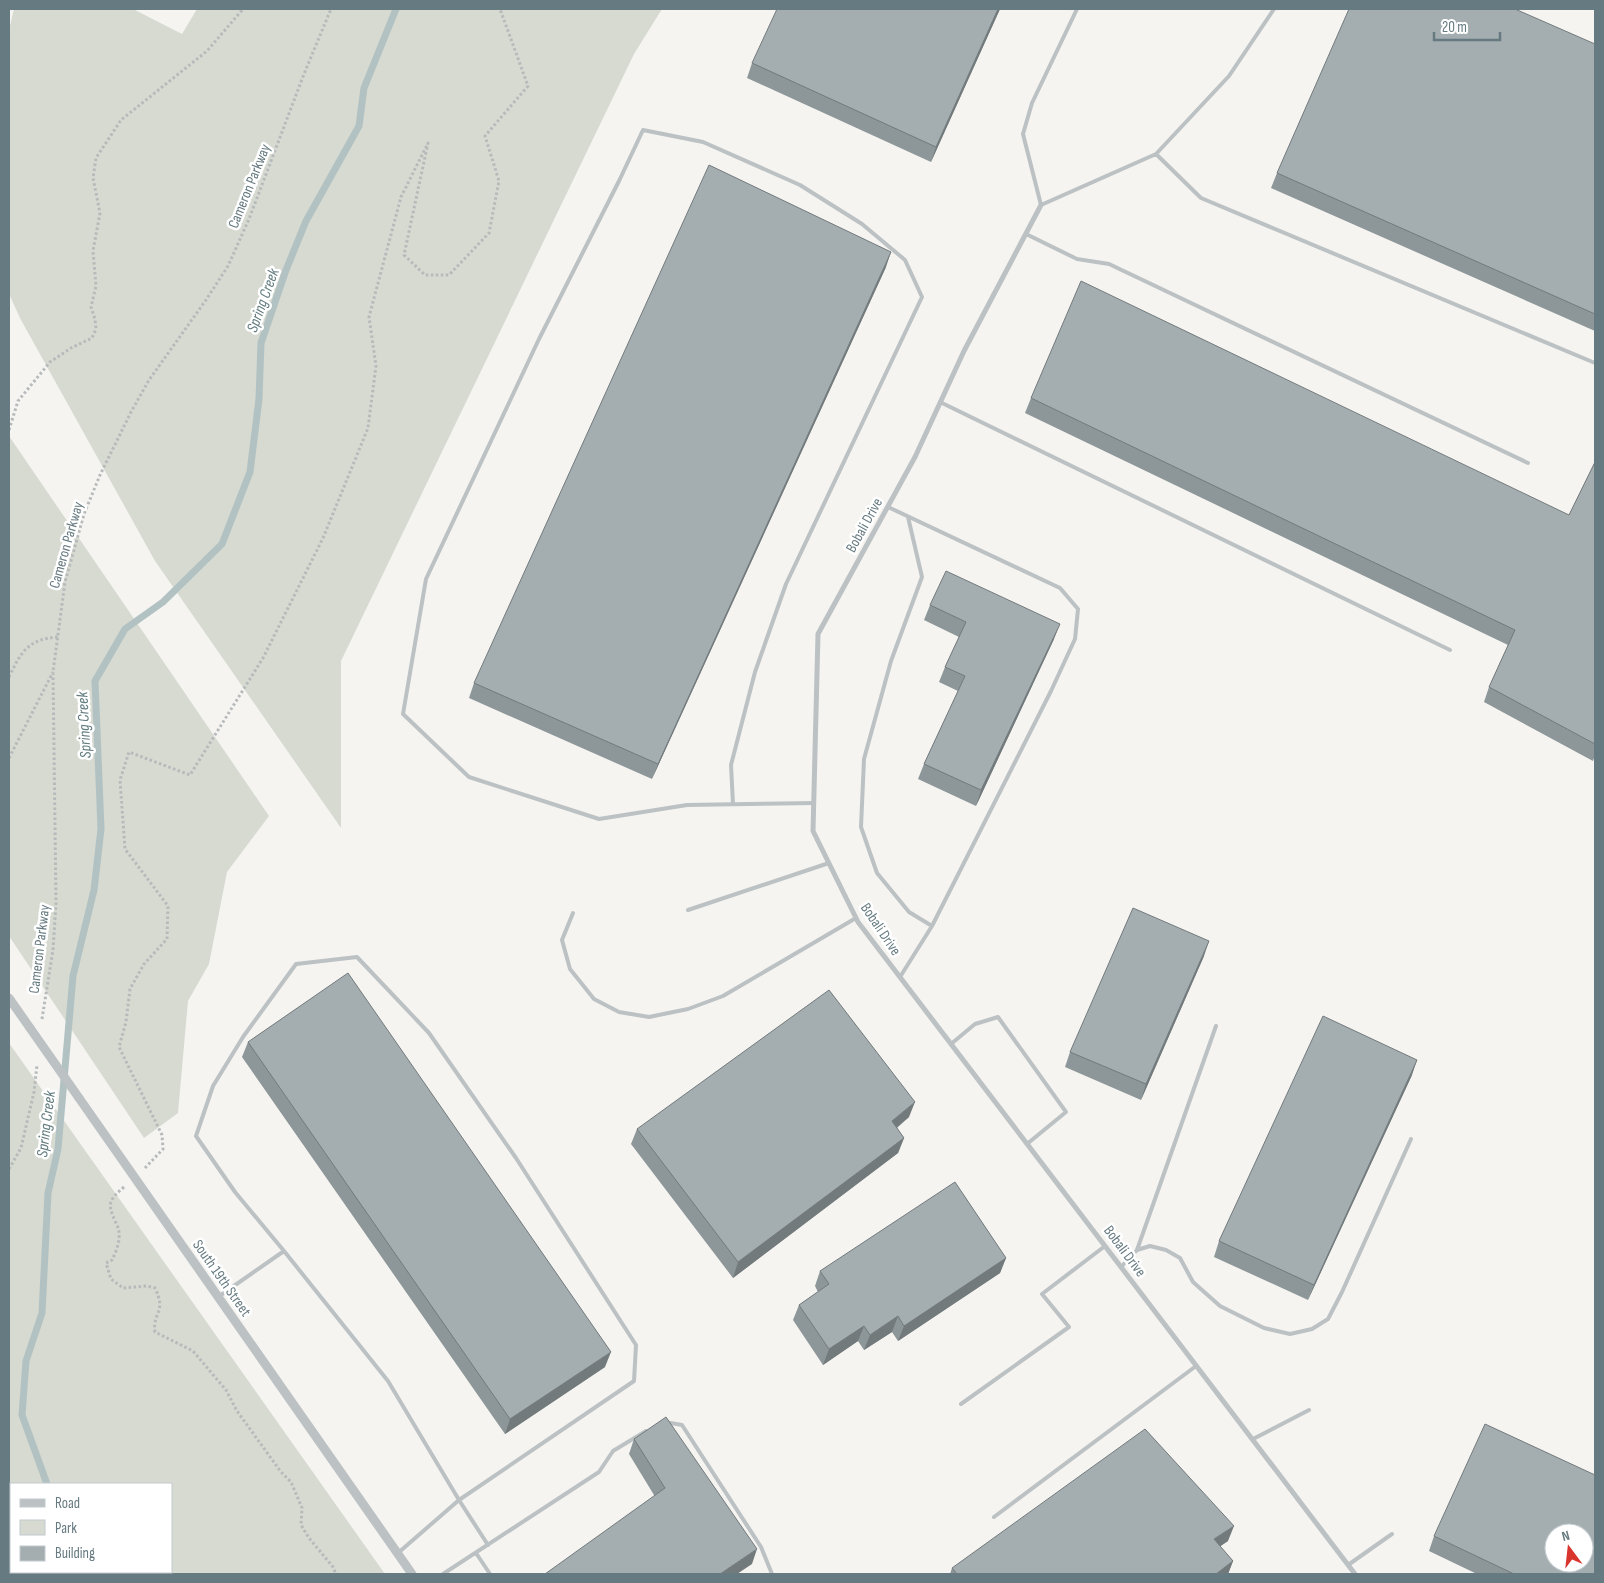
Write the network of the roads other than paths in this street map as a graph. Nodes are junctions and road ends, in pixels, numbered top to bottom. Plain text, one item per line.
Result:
1 (1077, 9) edge
2 (1274, 9) edge
3 (1156, 154) junction
4 (1041, 205) junction
5 (1026, 234) junction
6 (1595, 363) edge
7 (940, 402) junction
8 (1528, 462) dead end
9 (888, 507) junction
10 (908, 517) junction
11 (1450, 650) dead end
12 (814, 803) junction
13 (733, 804) junction
14 (829, 864) junction
15 (688, 910) dead end
16 (572, 913) dead end
17 (856, 918) junction
18 (932, 926) junction
19 (900, 977) junction
20 (9, 998) edge
21 (1216, 1026) dead end
22 (951, 1044) junction
23 (1410, 1139) dead end
24 (1027, 1144) junction
25 (1105, 1246) junction
26 (1137, 1250) junction
27 (284, 1251) junction
28 (1121, 1266) junction
29 (218, 1297) junction
30 (1196, 1366) junction
31 (961, 1404) dead end
32 (1309, 1410) dead end
33 (662, 1421) edge
34 (654, 1426) edge
35 (1252, 1439) junction
36 (460, 1500) junction
37 (994, 1517) dead end
38 (1392, 1534) dead end
39 (488, 1545) junction
40 (476, 1553) junction
41 (397, 1554) junction
42 (1348, 1565) junction
43 (412, 1574) edge
44 (443, 1574) edge
45 (490, 1574) edge
46 (772, 1574) edge
47 (1355, 1574) edge

1 - 4 lane
2 - 3 lane
3 - 4 lane
3 - 6 lane
4 - 5 street, Bobali Drive
5 - 7 street, Bobali Drive
5 - 8 lane
7 - 9 street, Bobali Drive
7 - 11 lane
9 - 10 lane
9 - 12 street, Bobali Drive
10 - 18 lane
10 - 18 lane
12 - 13 lane
12 - 14 street, Bobali Drive
13 - 13 lane
14 - 15 lane
14 - 17 street, Bobali Drive
16 - 17 lane
17 - 19 street, Bobali Drive
18 - 19 lane
19 - 22 street, Bobali Drive
20 - 29 street, South 19th Street, bridge
21 - 26 lane
22 - 24 street, Bobali Drive
22 - 24 lane
23 - 26 lane
24 - 25 street, Bobali Drive
25 - 28 street, Bobali Drive
25 - 31 lane
26 - 28 lane
27 - 29 lane
27 - 36 lane
27 - 36 lane
28 - 30 street, Bobali Drive
29 - 41 street, South 19th Street
30 - 35 street, Bobali Drive
30 - 37 lane
32 - 35 lane
33 - 46 lane
34 - 39 lane
35 - 42 street, Bobali Drive
36 - 39 lane
36 - 41 lane
38 - 42 lane
39 - 40 lane
40 - 44 lane
40 - 45 lane
41 - 43 street, South 19th Street
42 - 47 street, Bobali Drive

